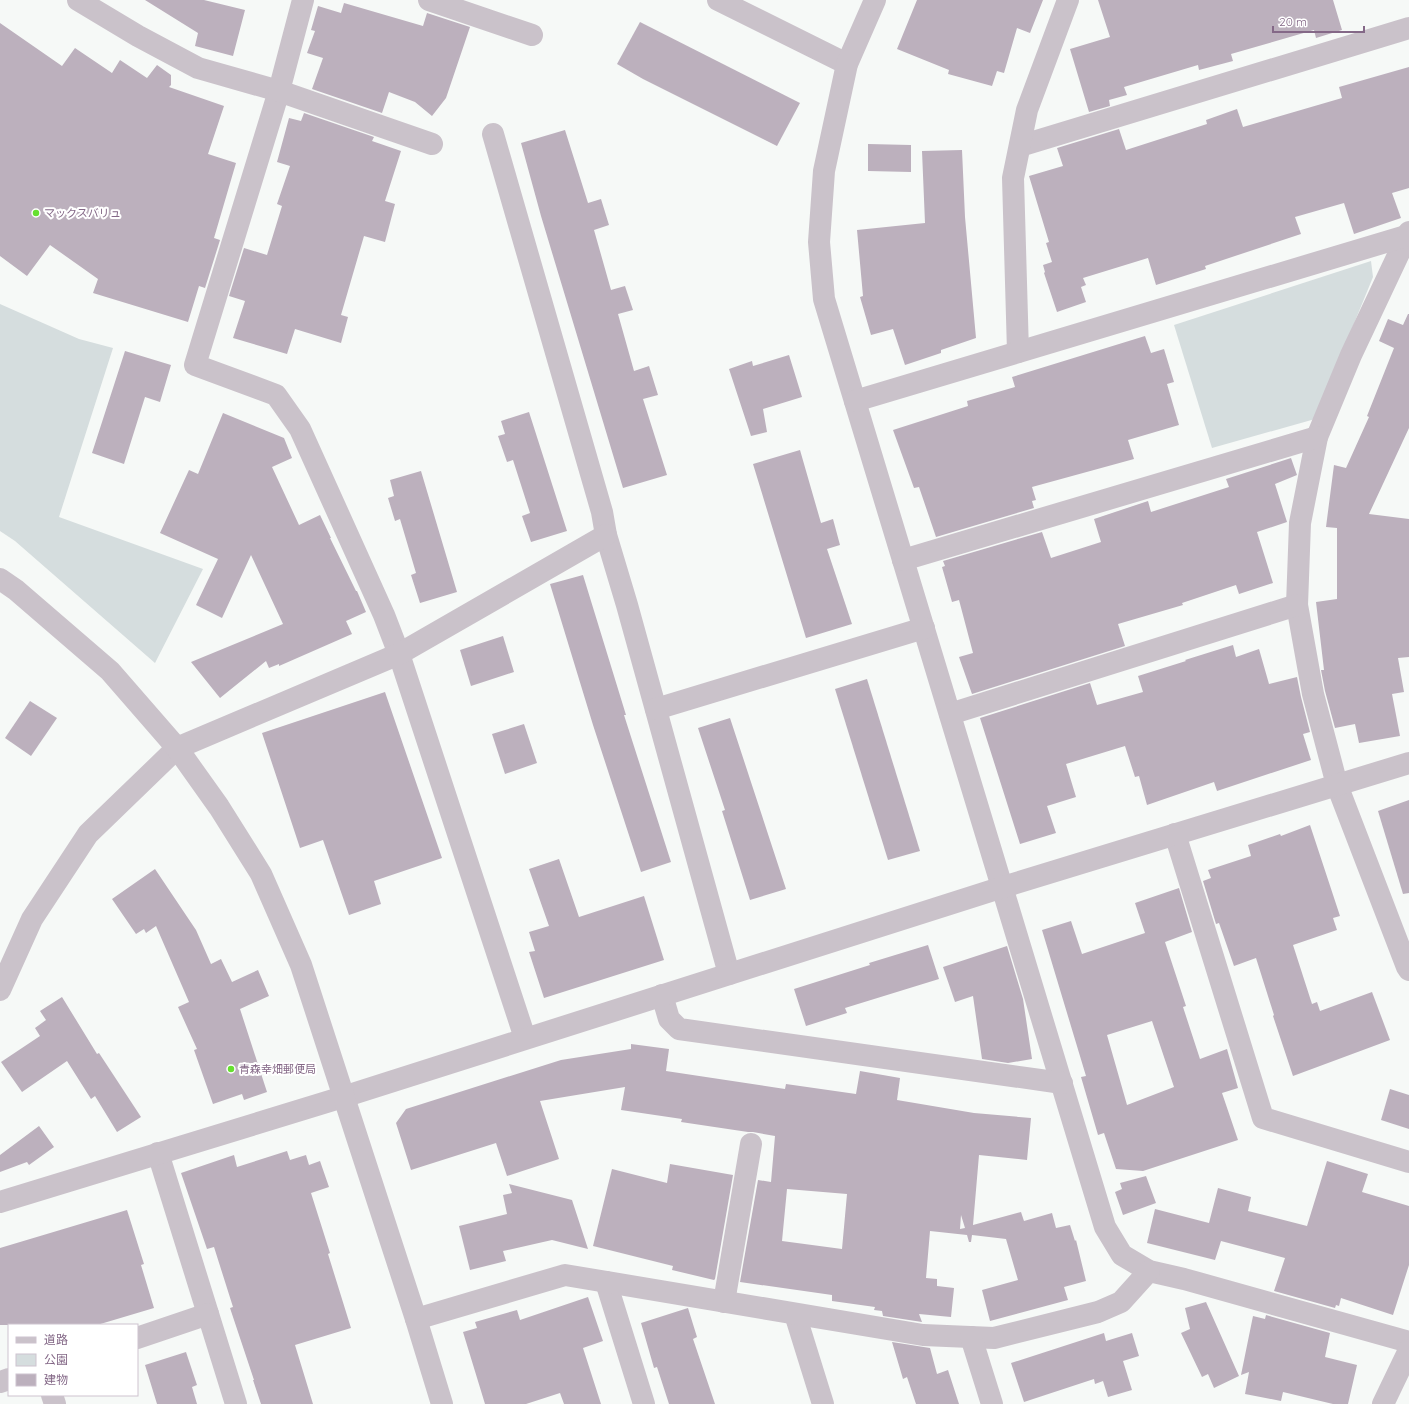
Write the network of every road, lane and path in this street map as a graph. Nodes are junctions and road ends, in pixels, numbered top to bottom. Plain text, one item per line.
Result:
1 (78, 0) edge
2 (303, 0) edge
3 (429, 0) edge
4 (718, 0) edge
5 (875, 0) edge
6 (1068, 0) edge
7 (1409, 28) edge
8 (532, 35) dead end
9 (847, 64) junction
10 (279, 92) junction
11 (493, 134) dead end
12 (432, 144) dead end
13 (1020, 146) junction
14 (1409, 234) edge
15 (1018, 352) junction
16 (855, 401) junction
17 (1317, 437) junction
18 (606, 535) junction
19 (903, 560) junction
20 (0, 578) edge
21 (1297, 606) junction
22 (924, 628) junction
23 (399, 654) junction
24 (656, 709) junction
25 (950, 714) junction
26 (176, 748) junction
27 (1409, 763) edge
28 (1337, 785) junction
29 (1175, 834) junction
30 (1003, 887) junction
31 (1409, 970) edge
32 (729, 974) junction
33 (0, 990) edge
34 (662, 995) junction
35 (525, 1038) junction
36 (1062, 1083) junction
37 (343, 1097) junction
38 (751, 1144) dead end
39 (158, 1153) junction
40 (1409, 1162) edge
41 (0, 1202) edge
42 (1149, 1271) junction
43 (606, 1282) junction
44 (724, 1302) junction
45 (208, 1314) junction
46 (795, 1314) junction
47 (416, 1319) junction
48 (971, 1337) junction
49 (138, 1338) edge
50 (1409, 1342) edge
51 (1409, 1350) edge
52 (236, 1404) edge
53 (442, 1404) edge
54 (644, 1404) edge
55 (823, 1404) edge
56 (992, 1404) edge
57 (1383, 1404) edge

1 - 10 street
2 - 10 street
3 - 8 street
4 - 9 street
5 - 9 street
6 - 13 street
7 - 13 street
9 - 16 street
10 - 12 street
10 - 23 street
11 - 18 street
13 - 15 street
14 - 15 street
14 - 17 street
15 - 16 street
16 - 19 street
17 - 19 street
17 - 21 street
18 - 23 street
18 - 24 street
19 - 22 street
20 - 26 street
21 - 25 street
21 - 28 street
22 - 24 street
22 - 25 street
23 - 26 street
23 - 35 street
24 - 32 street
25 - 30 street
26 - 33 street
26 - 37 street
27 - 28 street
28 - 29 street
28 - 31 street
29 - 30 street
29 - 40 street
30 - 32 street
30 - 36 street
32 - 34 street
34 - 35 street
34 - 36 street
35 - 37 street
36 - 42 street
37 - 39 street
37 - 47 street
38 - 44 street
39 - 41 street
39 - 45 street
42 - 48 street
42 - 50 street
43 - 44 street
43 - 47 street
43 - 54 street
44 - 46 street
45 - 49 street
45 - 52 street
46 - 48 street
46 - 55 street
47 - 53 street
48 - 56 street
51 - 57 street

